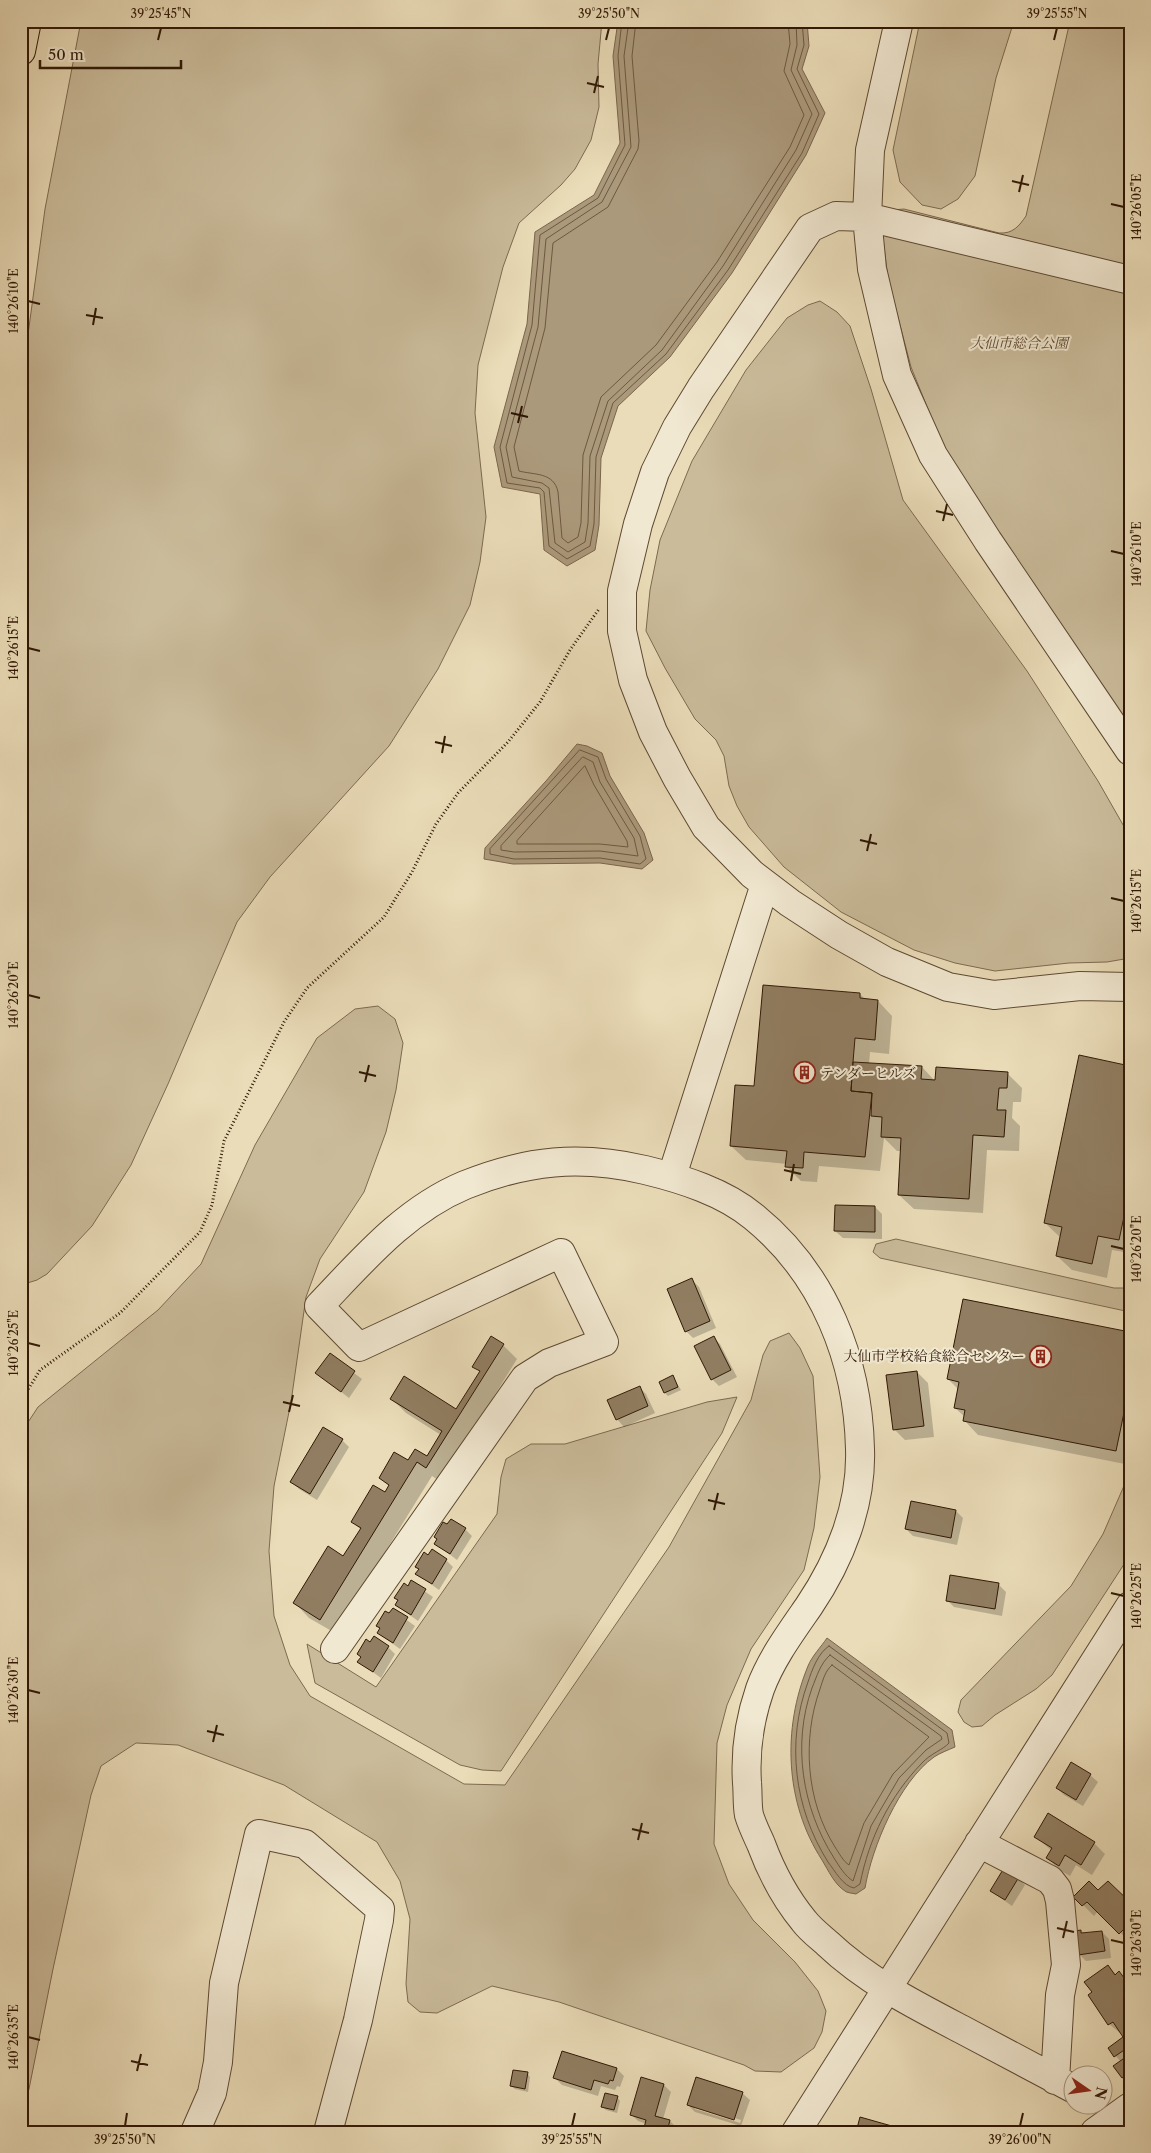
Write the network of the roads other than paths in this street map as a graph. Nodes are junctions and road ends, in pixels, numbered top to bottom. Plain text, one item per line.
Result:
1 (27, 21) edge
2 (899, 21) edge
3 (21, 51) edge
4 (868, 217) junction
5 (1130, 280) edge
6 (1130, 751) edge
7 (765, 884) junction
8 (1130, 987) edge
9 (672, 1176) junction
10 (1130, 1606) edge
11 (335, 1649) dead end
12 (978, 1843) junction
13 (887, 1990) junction
14 (1064, 2084) edge
15 (1121, 2111) edge
16 (196, 2132) edge
17 (328, 2132) edge
18 (796, 2132) edge
19 (1095, 2132) edge

1 - 3 highway
2 - 4 street
4 - 5 street
4 - 6 street
4 - 7 street
7 - 8 street
7 - 9 street
9 - 11 street
9 - 13 street
10 - 12 street
12 - 13 street
12 - 14 street
13 - 14 street
13 - 18 street
15 - 19 street
16 - 17 street

